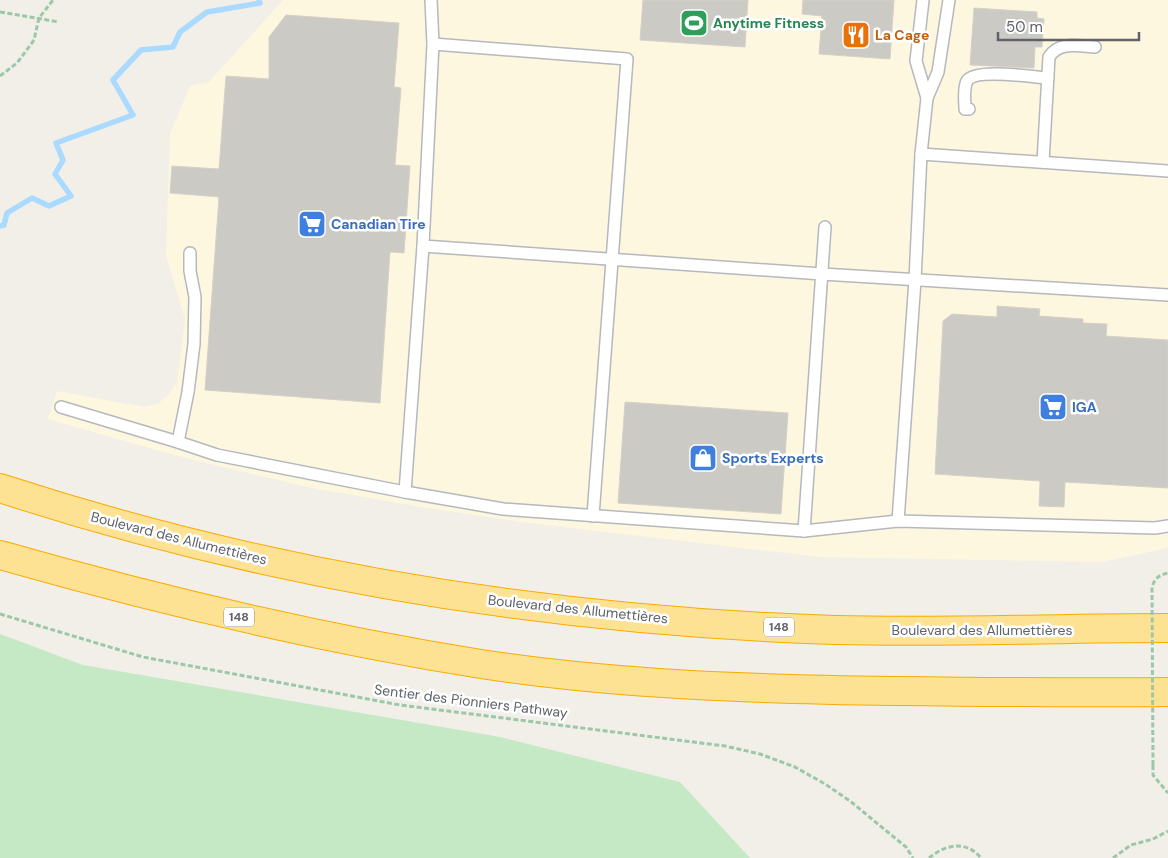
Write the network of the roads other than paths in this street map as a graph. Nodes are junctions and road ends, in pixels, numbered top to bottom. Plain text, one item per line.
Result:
1 (431, 0) edge
2 (923, 0) edge
3 (949, 0) edge
4 (433, 44) junction
5 (1095, 47) dead end
6 (1048, 78) junction
7 (927, 98) junction
8 (969, 109) dead end
9 (922, 154) junction
10 (1043, 162) junction
11 (1168, 172) edge
12 (825, 227) dead end
13 (423, 246) junction
14 (190, 253) dead end
15 (612, 259) junction
16 (822, 274) junction
17 (915, 280) junction
18 (1168, 295) edge
19 (61, 408) dead end
20 (178, 442) junction
21 (0, 488) edge
22 (405, 492) junction
23 (593, 516) junction
24 (898, 521) junction
25 (1168, 526) edge
26 (804, 531) junction
27 (0, 555) edge
28 (1168, 622) edge
29 (1123, 628) junction
30 (1168, 628) edge
31 (1168, 692) edge

1 - 4 lane
2 - 7 lane
3 - 7 lane
4 - 13 lane
4 - 15 lane
5 - 6 lane
6 - 8 lane
6 - 10 lane
7 - 9 lane
9 - 10 lane
9 - 17 lane
10 - 11 lane
12 - 16 lane
13 - 15 lane
13 - 22 lane
14 - 20 lane
15 - 16 lane
15 - 23 lane
16 - 17 lane
16 - 26 lane
17 - 18 lane
17 - 24 lane
19 - 20 lane
20 - 22 lane
21 - 29 highway, Boulevard des Allumettières / 148
22 - 23 lane
23 - 26 lane
24 - 25 lane
24 - 26 lane
27 - 31 highway, 148
28 - 29 highway
29 - 30 highway, Boulevard des Allumettières / 148

